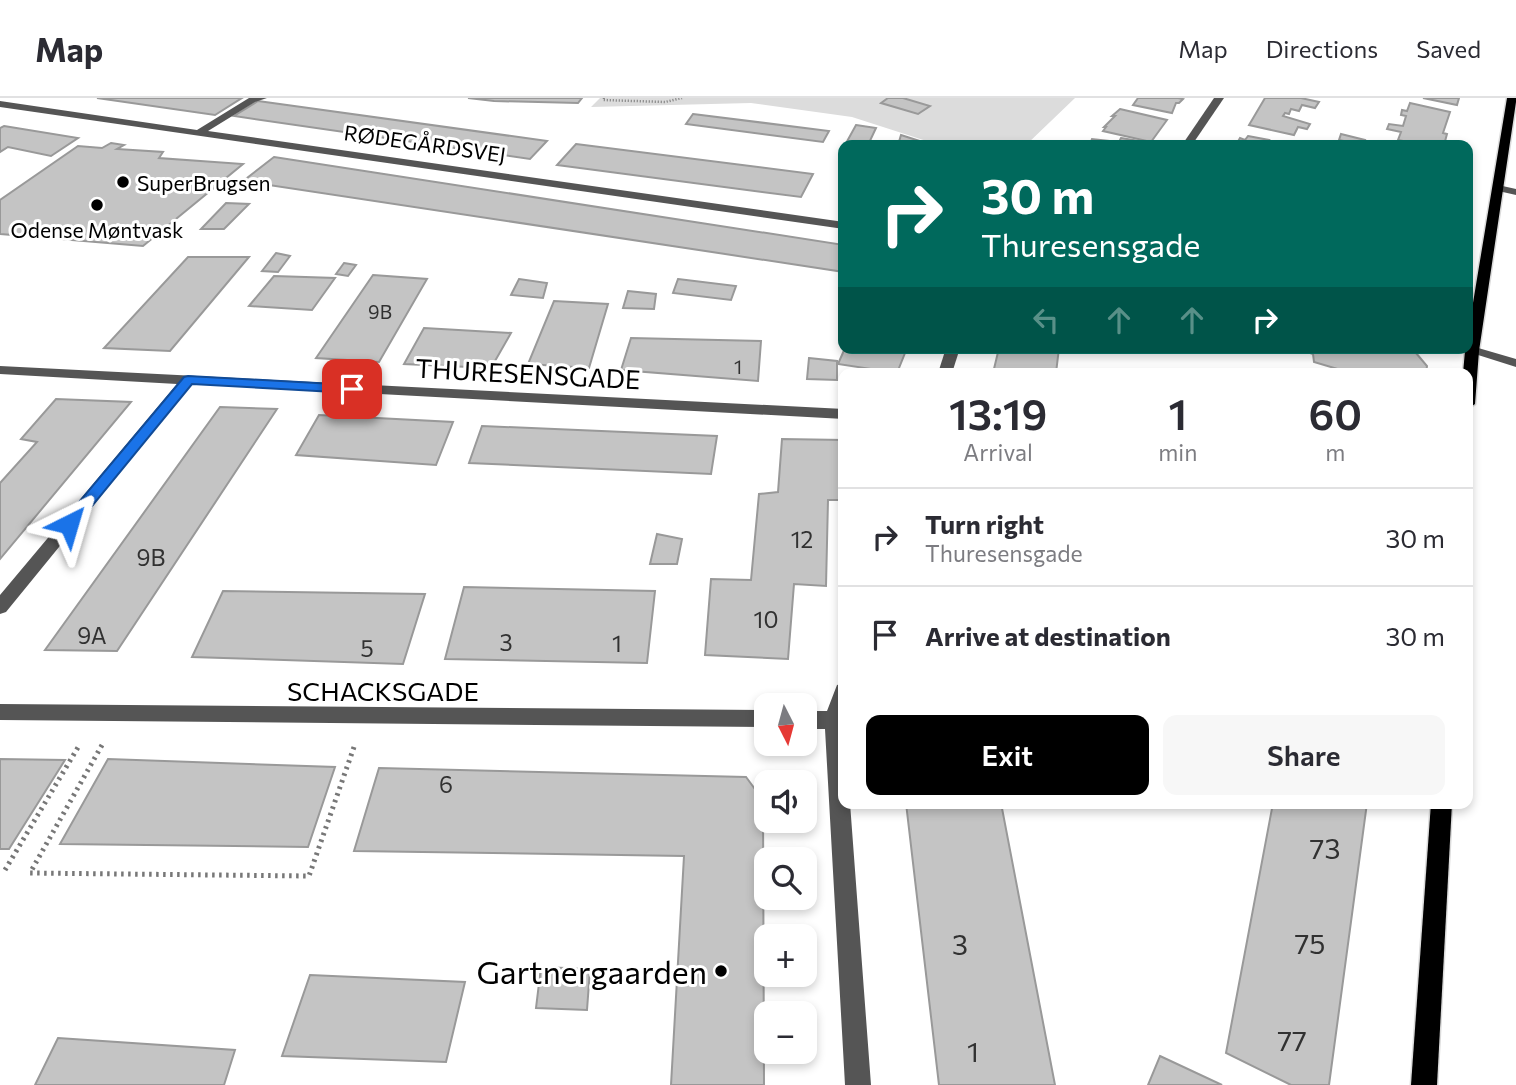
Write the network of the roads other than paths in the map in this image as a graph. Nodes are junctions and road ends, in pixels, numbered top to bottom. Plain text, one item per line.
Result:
1 (262, 98) edge
2 (1219, 98) edge
3 (1512, 98) edge
4 (6, 105) edge
5 (0, 113) edge
6 (200, 132) junction
7 (1190, 140) edge
8 (1498, 188) junction
9 (1516, 192) edge
10 (838, 225) edge
11 (1473, 319) edge
12 (1473, 352) edge
13 (1516, 363) edge
14 (0, 370) edge
15 (188, 380) junction
16 (838, 414) edge
17 (0, 607) edge
18 (838, 708) edge
19 (0, 712) edge
20 (754, 719) edge
21 (817, 720) edge
22 (834, 720) junction
23 (838, 781) edge
24 (840, 809) edge
25 (1442, 809) edge
26 (858, 1085) edge
27 (1424, 1085) edge

1 - 6 street
2 - 7 street
3 - 8 main road
4 - 5 street
4 - 6 street, RØDEGÅRDSVEJ
6 - 10 street, RØDEGÅRDSVEJ
8 - 9 street
8 - 11 main road
12 - 13 street
14 - 15 street, THURESENSGADE
15 - 16 street, THURESENSGADE
15 - 17 street
18 - 22 street
19 - 20 street, SCHACKSGADE
21 - 22 street
22 - 23 street
24 - 26 street
25 - 27 main road

